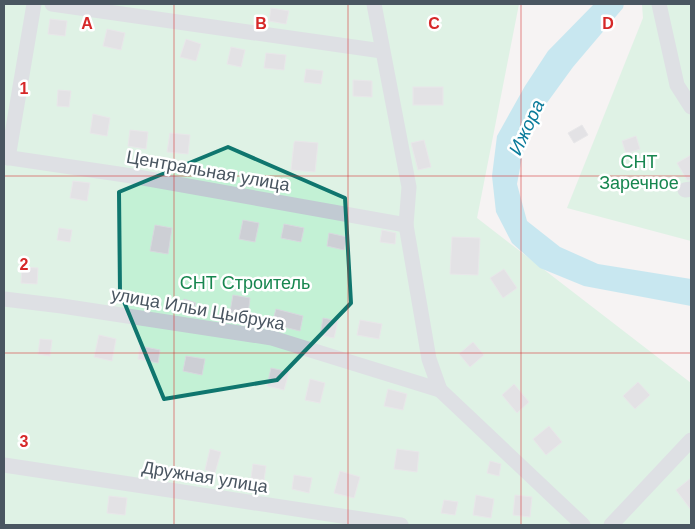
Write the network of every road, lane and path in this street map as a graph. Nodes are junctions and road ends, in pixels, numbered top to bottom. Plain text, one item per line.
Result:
1 (34, 4) edge
2 (52, 4) edge
3 (374, 4) edge
4 (659, 4) edge
5 (382, 51) junction
6 (691, 107) edge
7 (6, 158) edge
8 (406, 224) junction
9 (4, 299) edge
10 (440, 390) junction
11 (691, 440) edge
12 (4, 465) edge
13 (401, 525) edge
14 (583, 525) edge
15 (611, 525) edge

1 - 7 street
2 - 5 street
3 - 5 street
4 - 6 street
5 - 8 street
7 - 8 street, Центральная улица
8 - 10 street
9 - 10 street, улица Ильи Цыбрука
10 - 14 street
11 - 15 street
12 - 13 street, Дружная улица

